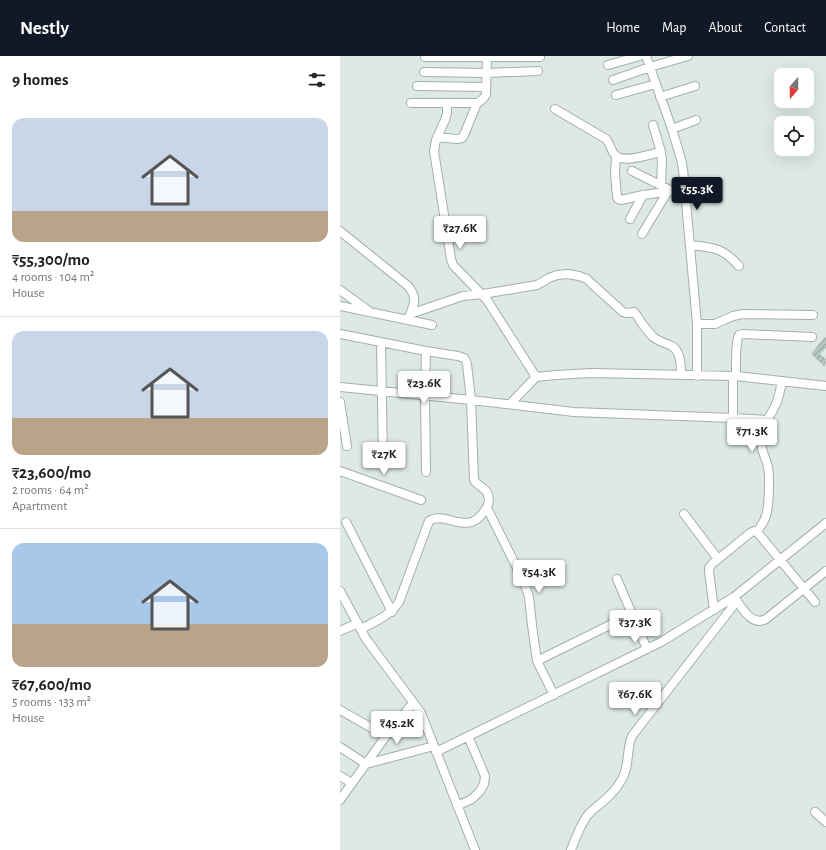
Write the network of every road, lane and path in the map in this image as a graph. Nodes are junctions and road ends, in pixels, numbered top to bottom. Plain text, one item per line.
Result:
1 (640, 56) edge
2 (646, 56) edge
3 (688, 56) edge
4 (425, 57) dead end
5 (487, 57) edge
6 (540, 57) dead end
7 (608, 65) dead end
8 (650, 67) junction
9 (538, 71) dead end
10 (424, 72) dead end
11 (487, 73) junction
12 (613, 80) dead end
13 (656, 84) junction
14 (417, 86) dead end
15 (695, 86) dead end
16 (486, 87) junction
17 (616, 96) dead end
18 (660, 97) junction
19 (411, 103) dead end
20 (447, 103) junction
21 (477, 103) junction
22 (555, 109) dead end
23 (696, 120) dead end
24 (653, 124) dead end
25 (672, 129) junction
26 (437, 137) junction
27 (661, 152) junction
28 (616, 156) junction
29 (632, 171) dead end
30 (661, 186) junction
31 (670, 191) junction
32 (643, 195) junction
33 (686, 198) junction
34 (630, 219) dead end
35 (340, 231) edge
36 (642, 234) dead end
37 (690, 245) junction
38 (739, 266) dead end
39 (340, 290) edge
40 (483, 294) junction
41 (340, 306) edge
42 (371, 313) junction
43 (813, 315) dead end
44 (409, 317) junction
45 (697, 324) junction
46 (432, 325) dead end
47 (340, 334) edge
48 (812, 337) dead end
49 (381, 342) junction
50 (426, 351) junction
51 (681, 375) junction
52 (697, 376) junction
53 (735, 376) junction
54 (536, 377) junction
55 (782, 382) junction
56 (826, 386) edge
57 (340, 387) edge
58 (382, 391) junction
59 (425, 395) junction
60 (471, 400) junction
61 (340, 402) edge
62 (510, 404) junction
63 (733, 418) junction
64 (766, 420) junction
65 (347, 446) dead end
66 (383, 460) dead end
67 (340, 471) edge
68 (426, 472) dead end
69 (421, 500) dead end
70 (486, 508) junction
71 (684, 514) dead end
72 (346, 522) dead end
73 (826, 523) edge
74 (757, 532) junction
75 (718, 559) junction
76 (780, 560) junction
77 (826, 571) edge
78 (617, 579) dead end
79 (804, 589) junction
80 (340, 591) edge
81 (736, 599) junction
82 (815, 602) dead end
83 (714, 610) junction
84 (392, 612) junction
85 (632, 614) junction
86 (359, 626) junction
87 (340, 632) edge
88 (647, 649) junction
89 (537, 661) junction
90 (554, 695) junction
91 (413, 703) junction
92 (340, 710) edge
93 (386, 736) junction
94 (468, 736) junction
95 (340, 747) edge
96 (435, 749) junction
97 (366, 764) junction
98 (340, 776) edge
99 (352, 783) junction
100 (340, 800) edge
101 (457, 806) junction
102 (815, 812) dead end
103 (826, 822) edge
104 (475, 850) edge
105 (571, 850) edge

1 - 7 street
2 - 8 street
3 - 8 street
4 - 5 street
5 - 6 street
5 - 11 street
8 - 12 street
8 - 13 street
9 - 11 street
10 - 11 street
11 - 16 street
13 - 17 street
13 - 18 street
14 - 16 street
15 - 18 street
16 - 21 street
18 - 25 street
19 - 20 street
20 - 21 street
20 - 26 street
21 - 26 street
22 - 28 street
23 - 25 street
24 - 27 street
25 - 33 street
26 - 40 street
27 - 28 street
27 - 30 street
28 - 32 street
29 - 30 street
30 - 31 street
31 - 32 street
31 - 33 street
31 - 36 street
32 - 34 street
33 - 37 street
35 - 44 street
37 - 38 street
37 - 45 street
39 - 42 street
40 - 44 street
40 - 51 street
40 - 54 street
41 - 42 street
42 - 44 street
43 - 45 street
44 - 46 street
45 - 52 street
47 - 49 street
48 - 53 street
49 - 50 street
49 - 58 street
50 - 59 street
50 - 60 street
51 - 52 street
51 - 54 street
52 - 53 street
53 - 55 street
53 - 63 street
54 - 62 street
55 - 56 street
55 - 64 street
57 - 58 street
58 - 59 street
58 - 66 street
59 - 60 street
59 - 68 street
60 - 62 street
60 - 70 street
61 - 65 street
62 - 63 street
63 - 64 street
64 - 74 street
67 - 69 street
70 - 84 street
70 - 89 street
71 - 75 street
72 - 84 street
73 - 76 street
74 - 75 street
74 - 76 street
75 - 83 street
76 - 79 street
76 - 81 street
77 - 79 street
78 - 85 street
79 - 81 street
79 - 82 street
80 - 86 street
81 - 83 street
81 - 105 street
83 - 88 street
84 - 86 street
85 - 88 street
85 - 89 street
86 - 87 street
86 - 91 street
88 - 90 street
89 - 90 street
90 - 94 street
91 - 93 street
91 - 96 street
92 - 93 street
93 - 97 street
94 - 96 street
94 - 101 street
95 - 97 street
96 - 97 street
96 - 101 street
97 - 99 street
98 - 99 street
99 - 100 street
101 - 104 street
102 - 103 street

